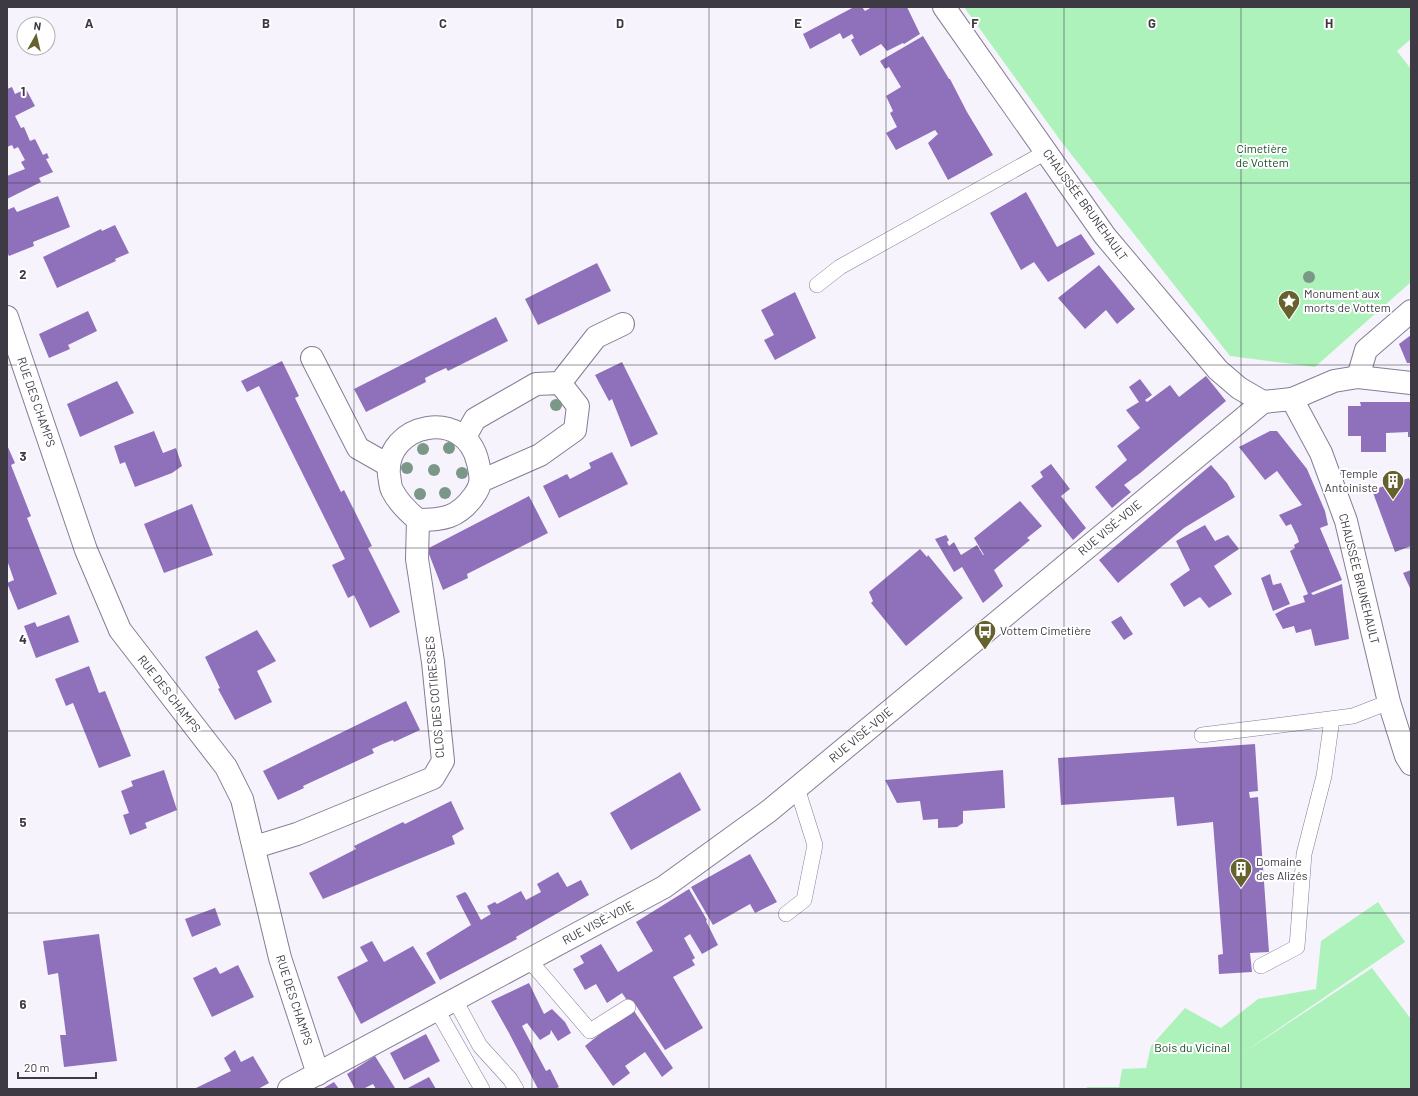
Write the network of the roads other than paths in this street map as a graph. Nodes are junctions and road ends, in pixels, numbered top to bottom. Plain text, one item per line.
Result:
1 (944, 7) edge
2 (1046, 152) junction
3 (817, 285) dead end
4 (1411, 311) edge
5 (623, 324) dead end
6 (9, 331) edge
7 (312, 358) dead end
8 (1358, 377) junction
9 (560, 383) junction
10 (1411, 383) edge
11 (1292, 399) junction
12 (1263, 402) junction
13 (465, 437) junction
14 (388, 465) junction
15 (481, 481) junction
16 (418, 520) junction
17 (1389, 702) junction
18 (1332, 719) junction
19 (1202, 735) dead end
20 (1411, 764) edge
21 (796, 788) junction
22 (255, 847) junction
23 (786, 914) dead end
24 (529, 960) junction
25 (1261, 966) dead end
26 (446, 1005) junction
27 (628, 1008) dead end
28 (318, 1074) junction
29 (289, 1089) edge
30 (482, 1089) edge
31 (516, 1089) edge

1 - 2 street, CHAUSSÉE BRUNEHAULT
2 - 3 lane
2 - 12 street, CHAUSSÉE BRUNEHAULT
4 - 8 street
5 - 9 street
6 - 22 street, RUE DES CHAMPS
7 - 14 street
8 - 10 street
8 - 11 street
9 - 13 street
9 - 15 street
11 - 12 street
11 - 17 street, CHAUSSÉE BRUNEHAULT
12 - 21 street, RUE VISÉ-VOIE
13 - 14 street
13 - 15 street
14 - 16 street
15 - 16 street
16 - 22 street, CLOS DES COTIRESSES
17 - 18 lane
17 - 20 street, CHAUSSÉE BRUNEHAULT
18 - 19 lane
18 - 25 lane
21 - 23 lane
21 - 24 street, RUE VISÉ-VOIE
22 - 28 street, RUE DES CHAMPS
24 - 26 street, RUE VISÉ-VOIE
24 - 27 lane
26 - 28 street, RUE VISÉ-VOIE
26 - 30 lane
26 - 31 lane
28 - 29 street, RUE VISÉ-VOIE

